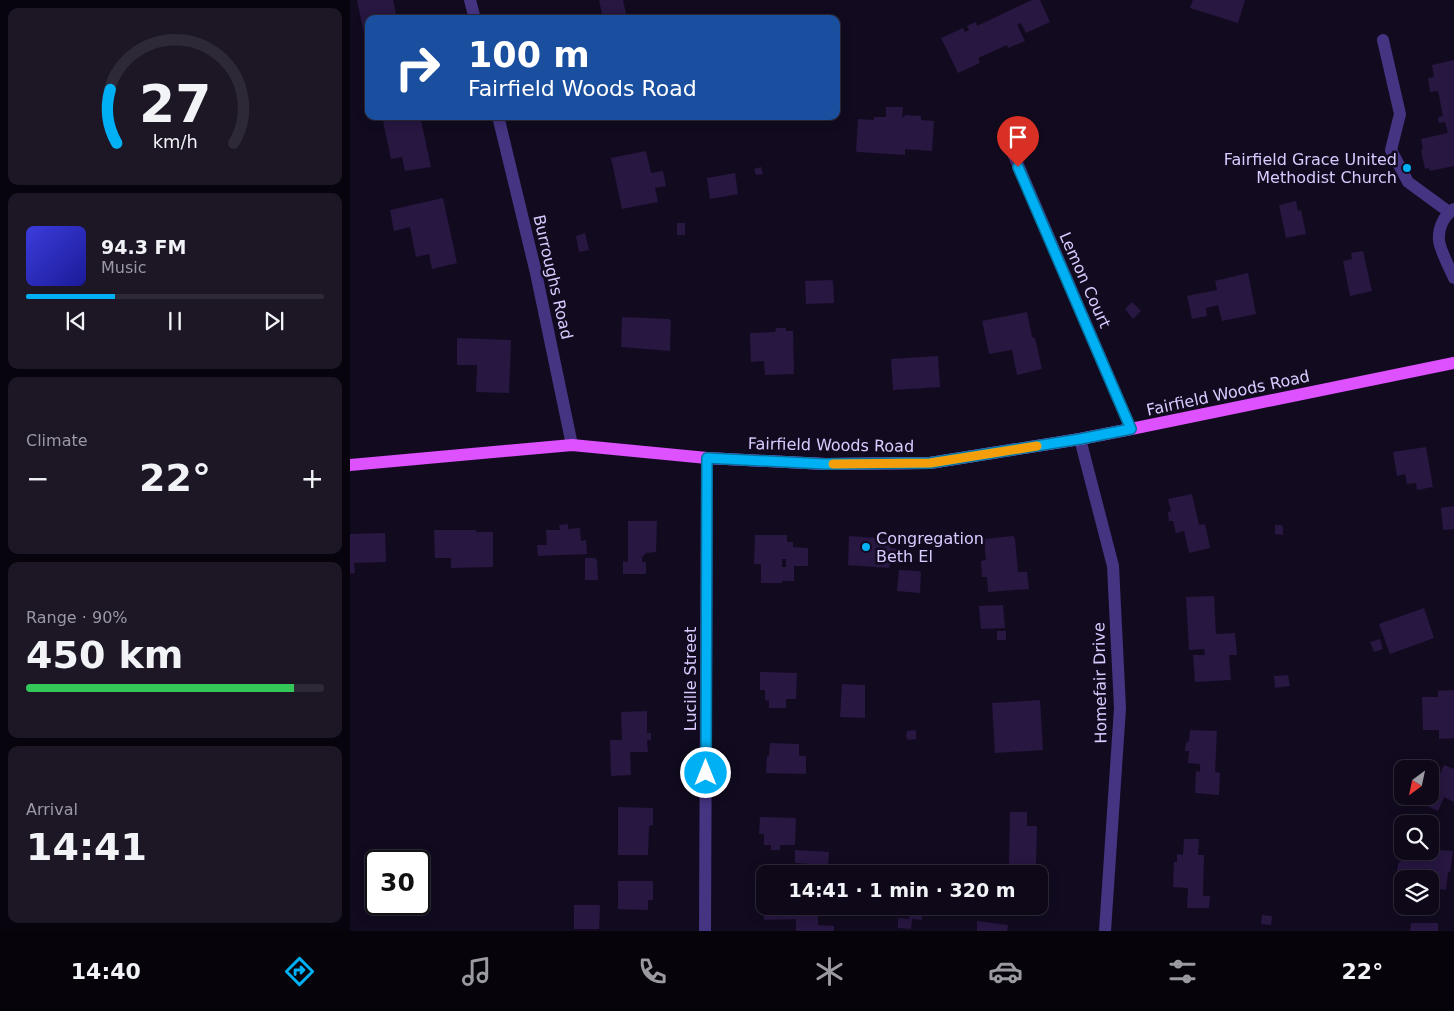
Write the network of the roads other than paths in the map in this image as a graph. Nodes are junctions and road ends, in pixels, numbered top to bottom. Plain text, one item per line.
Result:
1 (470, 0) edge
2 (474, 15) edge
3 (1383, 40) dead end
4 (499, 120) edge
5 (1009, 144) dead end
6 (1451, 210) edge
7 (1454, 278) edge
8 (1454, 363) edge
9 (1131, 429) junction
10 (1080, 439) junction
11 (572, 445) junction
12 (707, 458) junction
13 (350, 465) edge
14 (705, 931) edge
15 (1105, 931) edge

1 - 2 street
3 - 6 street
4 - 11 street, Burroughs Road
5 - 9 street, Lemon Court
6 - 7 street
8 - 9 main road, Fairfield Woods Road
9 - 10 main road, Fairfield Woods Road
10 - 12 main road, Fairfield Woods Road
10 - 15 street, Homefair Drive
11 - 12 main road, Fairfield Woods Road
11 - 13 main road, Fairfield Woods Road
12 - 14 street, Lucille Street

